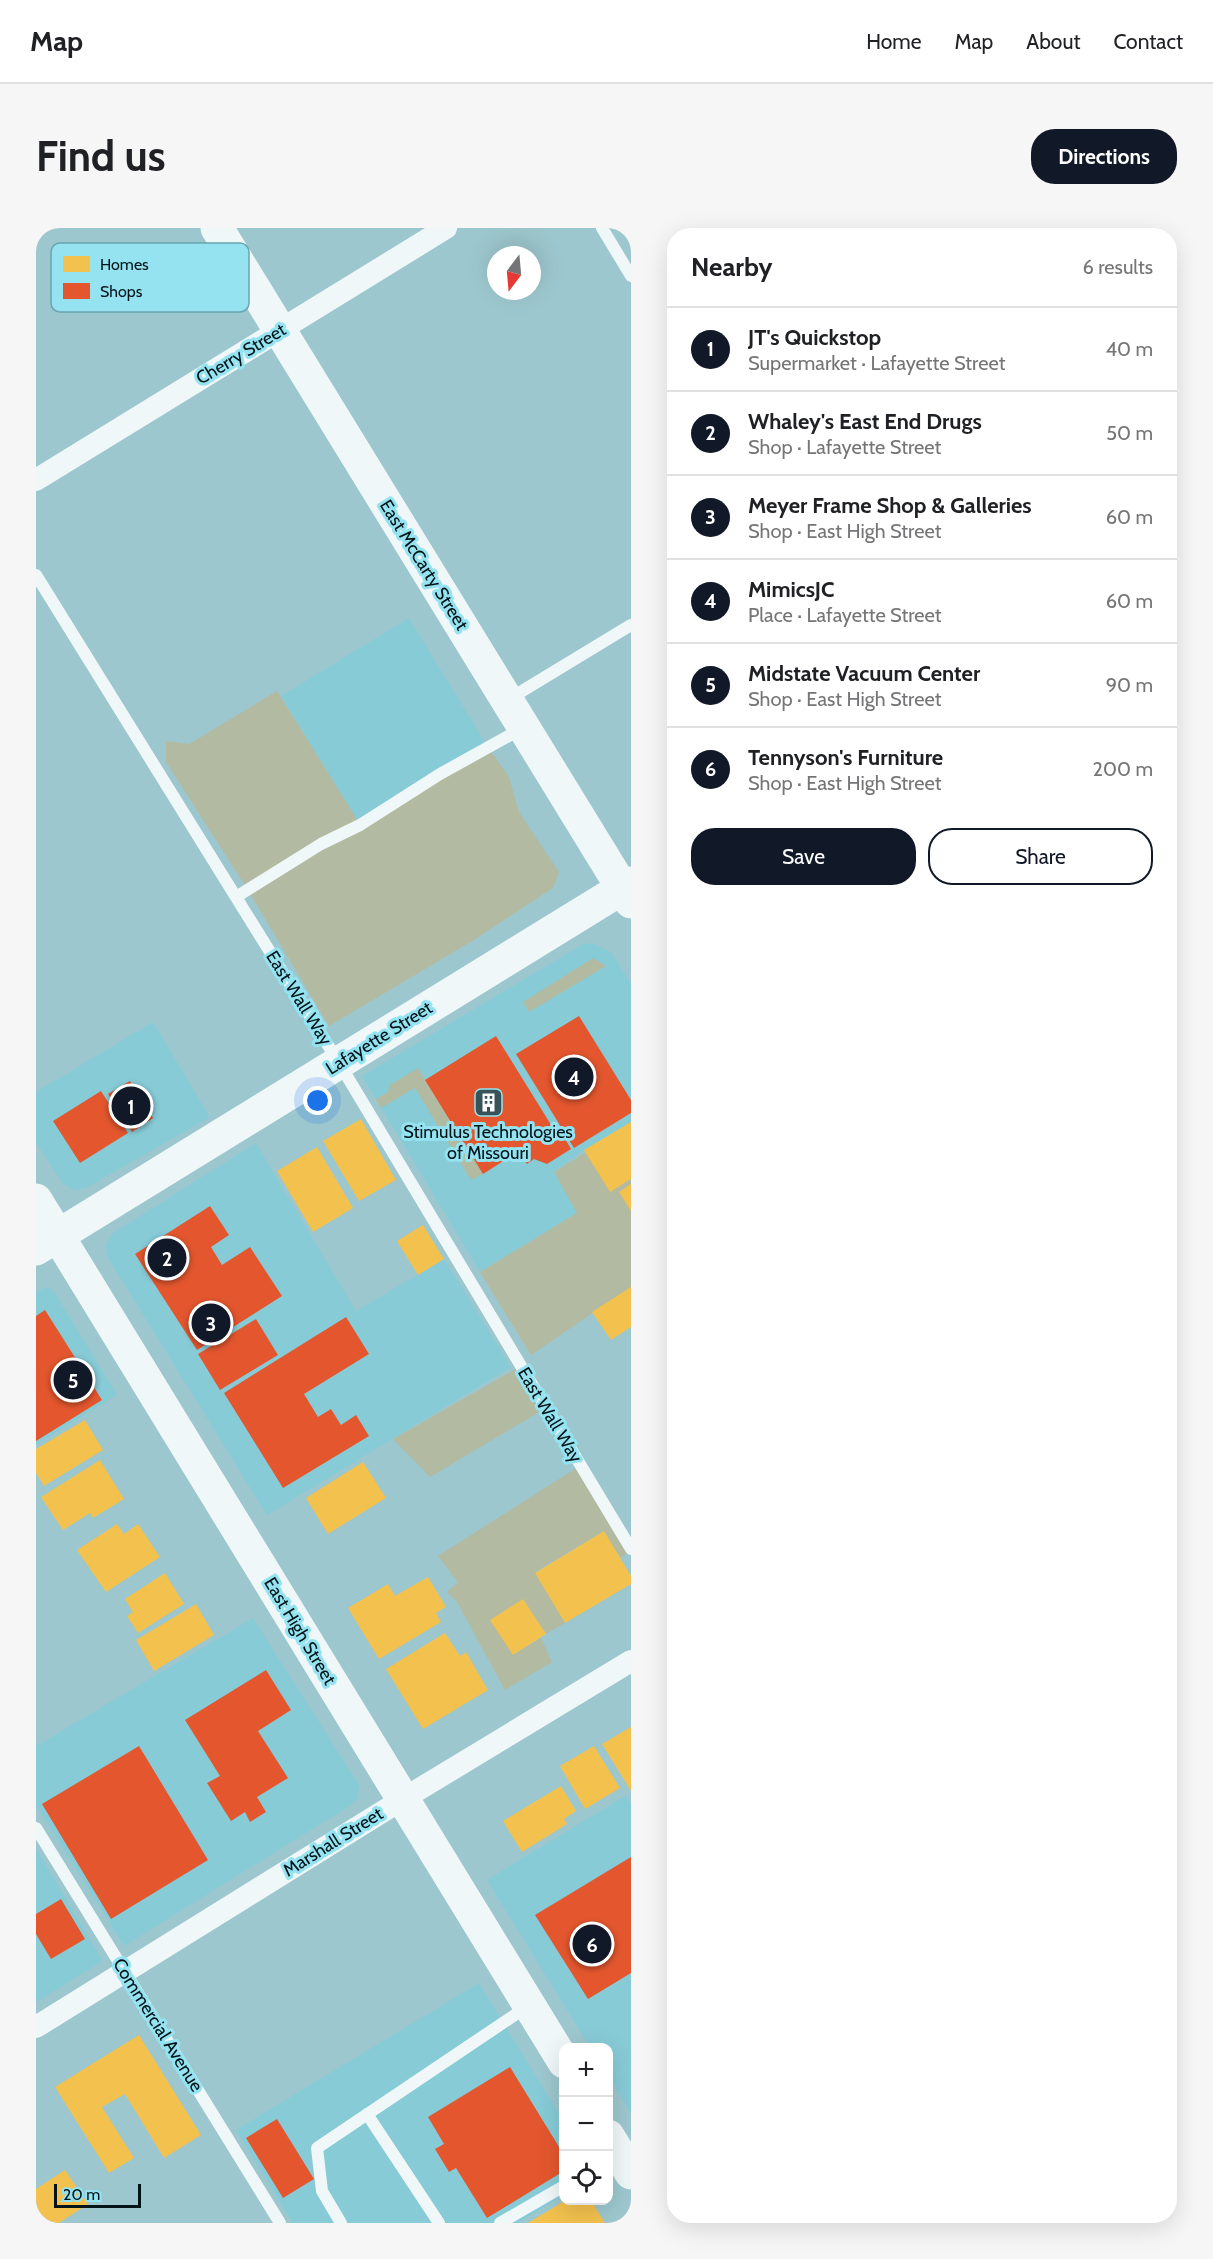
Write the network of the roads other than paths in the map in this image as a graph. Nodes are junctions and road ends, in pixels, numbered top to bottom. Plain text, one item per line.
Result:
1 (217, 228) edge
2 (446, 228) edge
3 (602, 228) edge
4 (226, 243) edge
5 (631, 276) edge
6 (249, 280) edge
7 (280, 330) junction
8 (36, 480) edge
9 (36, 575) edge
10 (631, 625) edge
11 (507, 700) junction
12 (524, 727) junction
13 (628, 891) edge
14 (236, 897) junction
15 (339, 1062) junction
16 (36, 1200) edge
17 (47, 1242) edge
18 (631, 1549) edge
19 (631, 1661) edge
20 (403, 1799) junction
21 (36, 1827) edge
22 (125, 1972) junction
23 (529, 2006) junction
24 (36, 2027) edge
25 (559, 2054) edge
26 (367, 2114) junction
27 (559, 2189) edge
28 (280, 2223) edge
29 (342, 2223) edge
30 (440, 2223) edge
31 (500, 2223) edge

1 - 4 main road, East McCarty Street
2 - 7 street, Cherry Street
3 - 5 lane
6 - 7 main road, East McCarty Street
7 - 8 street, Cherry Street
7 - 11 main road, East McCarty Street
9 - 14 lane, East Wall Way
10 - 11 lane
11 - 12 main road, East McCarty Street
12 - 13 main road, East McCarty Street
12 - 14 lane
13 - 15 main road, Lafayette Street
14 - 15 lane, East Wall Way
15 - 17 main road, Lafayette Street
15 - 18 lane, East Wall Way
16 - 17 main road, East High Street
17 - 20 main road, East High Street
19 - 20 street, Marshall Street
20 - 22 street, Marshall Street
20 - 23 main road, East High Street
21 - 22 lane, Commercial Avenue
22 - 24 street, Marshall Street
22 - 28 lane, Commercial Avenue
23 - 25 main road, East High Street
23 - 26 lane
26 - 29 lane
26 - 30 lane
27 - 31 lane

